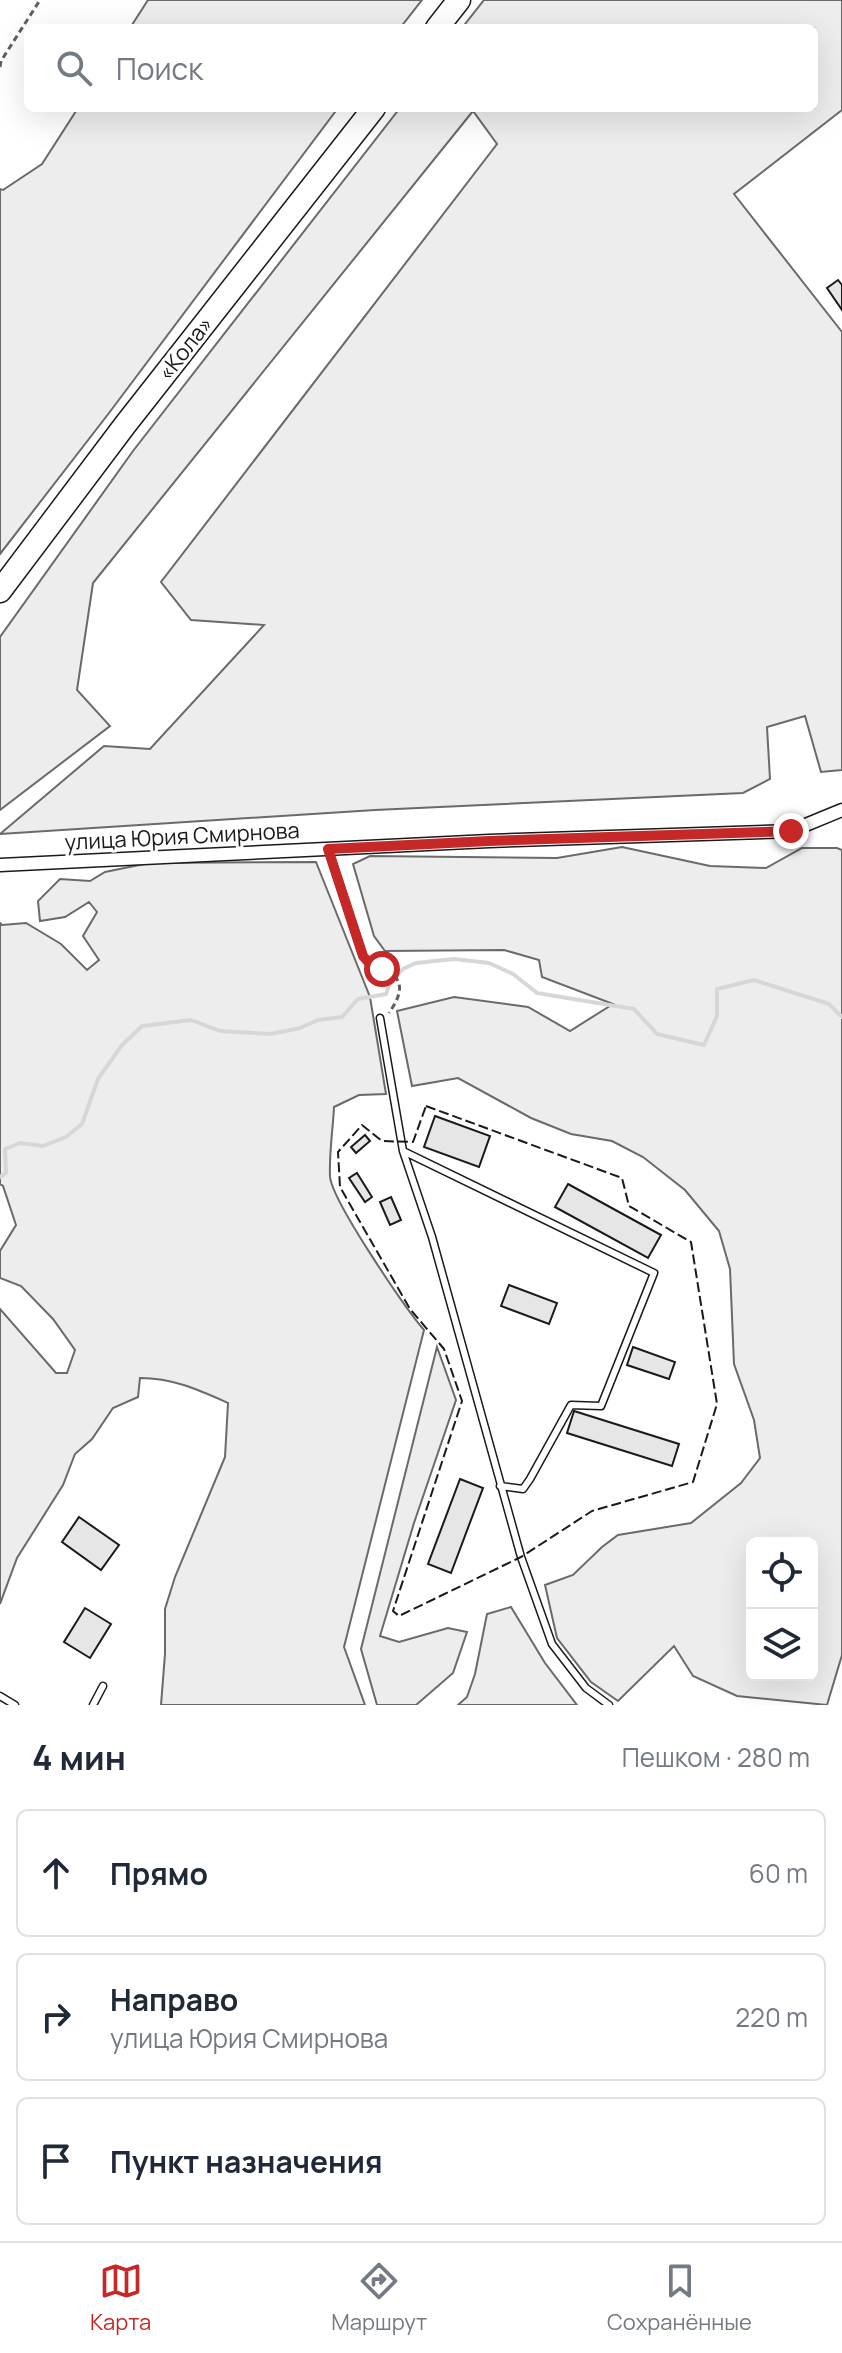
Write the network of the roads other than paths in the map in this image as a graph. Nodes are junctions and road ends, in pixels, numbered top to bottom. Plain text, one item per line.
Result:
1 (459, 0) edge
2 (440, 24) edge
3 (371, 112) edge
4 (0, 591) edge
5 (842, 810) edge
6 (328, 849) junction
7 (0, 865) edge
8 (363, 956) road end
9 (380, 1018) road end
10 (403, 1151) junction
11 (500, 1486) junction
12 (103, 1686) dead end
13 (0, 1696) edge
14 (15, 1705) edge
15 (93, 1705) edge
16 (609, 1705) edge

1 - 2 highway
3 - 4 highway, «Кола»
5 - 6 street, улица Юрия Смирнова
6 - 7 street, улица Юрия Смирнова
6 - 8 lane
9 - 10 lane
10 - 11 lane
10 - 11 lane
11 - 16 lane
12 - 15 lane
13 - 14 lane

